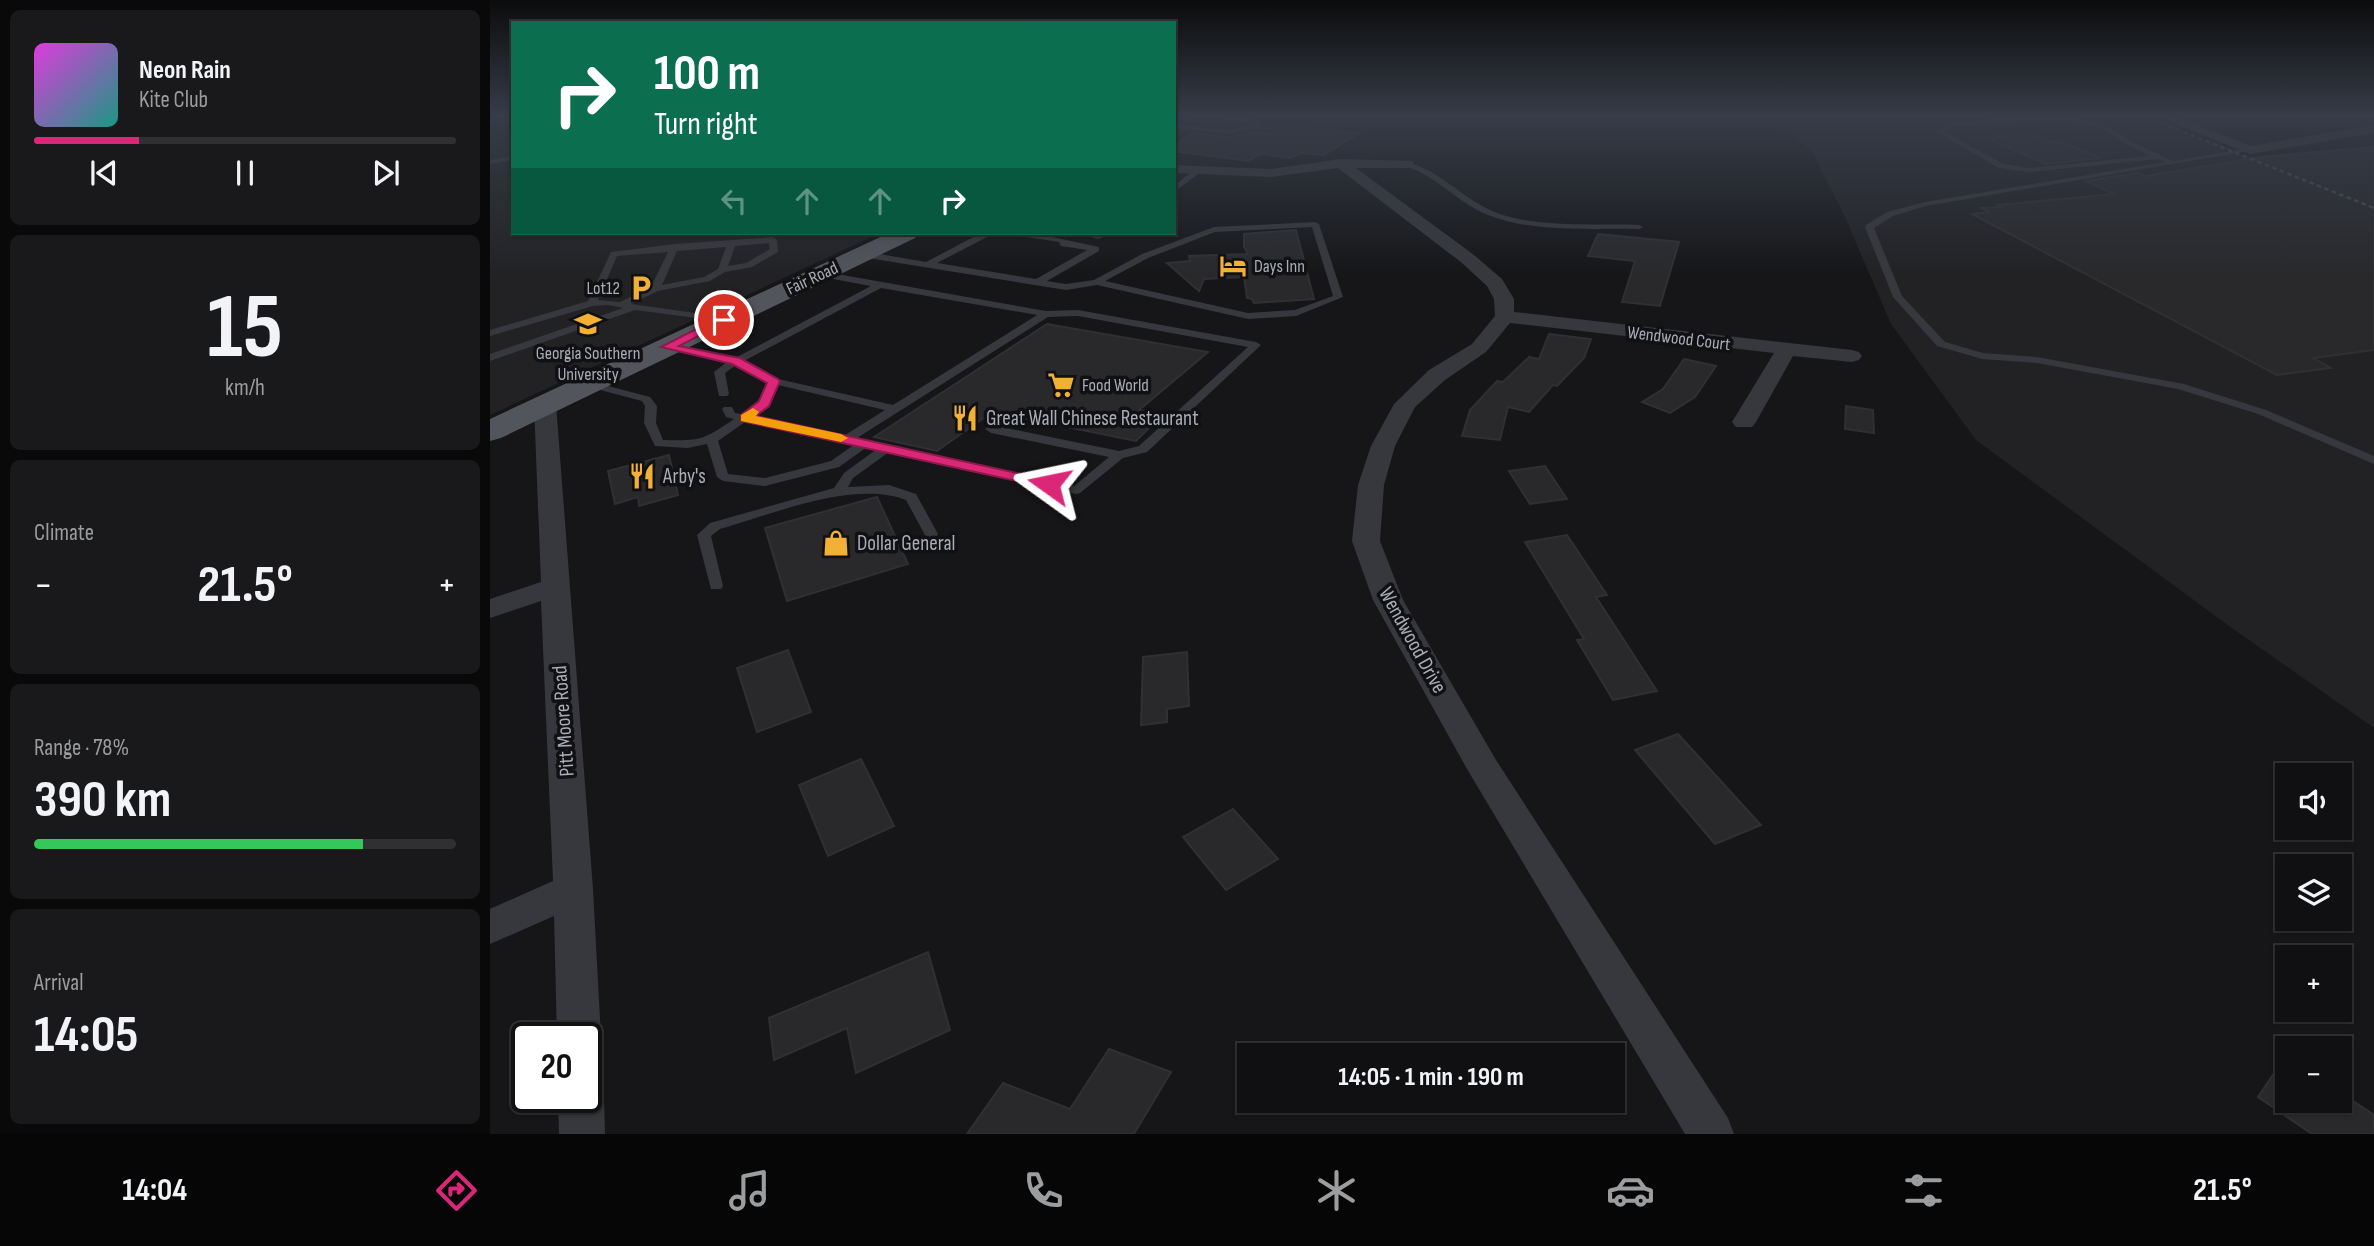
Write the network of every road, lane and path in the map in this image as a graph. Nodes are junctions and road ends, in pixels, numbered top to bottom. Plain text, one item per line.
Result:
1 (1185, 170) edge
2 (1292, 170) edge
3 (1350, 170) edge
4 (1423, 170) edge
5 (2131, 170) edge
6 (1198, 171) junction
7 (1177, 186) edge
8 (1639, 227) dead end
9 (903, 235) edge
10 (982, 235) edge
11 (1032, 235) edge
12 (732, 243) junction
13 (675, 247) junction
14 (862, 254) junction
15 (927, 265) junction
16 (722, 270) junction
17 (820, 274) junction
18 (1097, 282) junction
19 (1037, 283) junction
20 (880, 285) junction
21 (655, 289) junction
22 (593, 303) junction
23 (620, 305) junction
24 (633, 307) junction
25 (1046, 314) junction
26 (1505, 317) junction
27 (724, 320) junction
28 (490, 333) edge
29 (667, 347) junction
30 (1786, 350) junction
31 (1852, 356) dead end
32 (490, 358) edge
33 (736, 361) junction
34 (774, 381) junction
35 (589, 384) junction
36 (723, 394) dead end
37 (545, 404) junction
38 (728, 409) dead end
39 (895, 409) junction
40 (746, 418) junction
41 (1744, 422) dead end
42 (991, 429) dead end
43 (490, 431) edge
44 (847, 439) junction
45 (712, 440) junction
46 (865, 443) junction
47 (887, 448) junction
48 (1119, 455) junction
49 (2374, 460) edge
50 (839, 491) junction
51 (931, 534) dead end
52 (716, 586) dead end
53 (554, 587) junction
54 (490, 609) edge
55 (574, 889) junction
56 (490, 927) edge
57 (578, 1022) edge
58 (581, 1113) edge
59 (582, 1134) edge
60 (1711, 1134) edge

1 - 6 street
2 - 6 street
3 - 26 street
4 - 8 lane
5 - 49 lane
6 - 7 lane
9 - 14 main road, Fair Road
10 - 15 lane
11 - 19 lane
12 - 13 lane
12 - 16 lane
12 - 16 lane
13 - 21 lane
13 - 22 lane
14 - 15 lane
14 - 17 main road, Fair Road
15 - 19 lane
16 - 21 lane
17 - 20 lane
17 - 27 main road, Fair Road
18 - 18 lane
18 - 19 lane
20 - 25 lane
20 - 33 lane
21 - 23 lane
22 - 23 lane
22 - 28 lane
23 - 24 lane
24 - 27 lane
24 - 32 lane
25 - 39 lane
25 - 48 lane
26 - 30 street, Wendwood Court
26 - 60 street, Wendwood Drive
27 - 29 main road, Fair Road
29 - 33 lane
29 - 35 main road, Fair Road
30 - 31 street, Wendwood Court
30 - 41 street
33 - 34 lane
33 - 36 lane
34 - 39 lane
34 - 40 lane
35 - 37 main road, Fair Road
35 - 45 lane
37 - 43 main road, Fair Road
37 - 53 street, Pitt Moore Road
38 - 40 lane
39 - 44 lane
40 - 44 lane
40 - 45 lane
42 - 48 lane
44 - 46 lane
45 - 46 lane
46 - 47 lane
47 - 48 lane
47 - 50 lane
50 - 51 lane
50 - 52 lane
53 - 54 street
53 - 55 street, Pitt Moore Road
55 - 56 street
55 - 57 street, Pitt Moore Road
58 - 59 street

